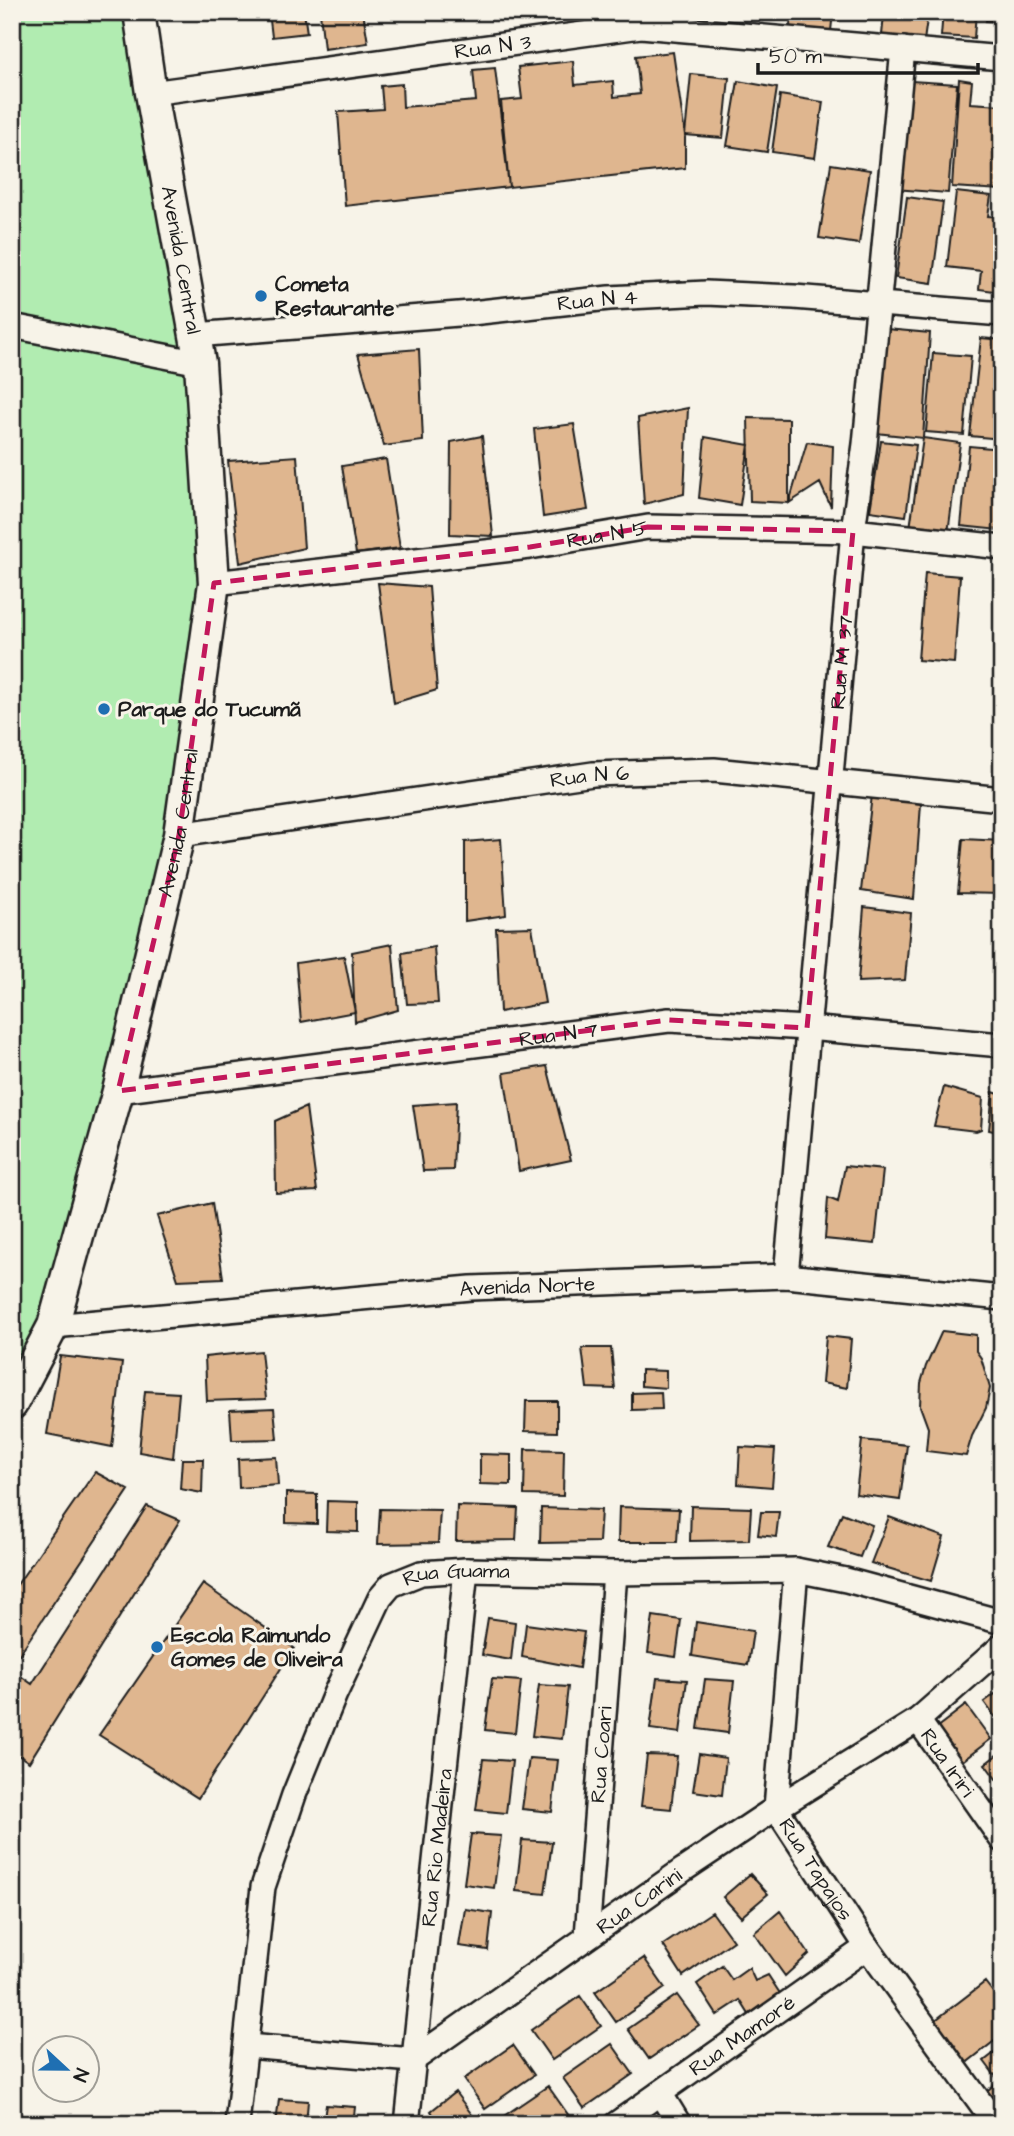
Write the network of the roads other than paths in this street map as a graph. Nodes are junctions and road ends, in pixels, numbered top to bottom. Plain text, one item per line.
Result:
1 (139, 12) edge
2 (640, 19) edge
3 (903, 48) junction
4 (1002, 58) edge
5 (151, 93) junction
6 (877, 303) junction
7 (1002, 314) edge
8 (12, 326) edge
9 (198, 349) junction
10 (853, 531) junction
11 (1002, 547) edge
12 (214, 583) junction
13 (831, 783) junction
14 (1002, 799) edge
15 (179, 835) junction
16 (807, 1028) junction
17 (1002, 1045) edge
18 (118, 1091) junction
19 (786, 1276) junction
20 (1002, 1298) edge
21 (53, 1326) junction
22 (12, 1404) edge
23 (466, 1570) junction
24 (796, 1570) junction
25 (615, 1573) junction
26 (1002, 1622) edge
27 (1002, 1646) edge
28 (918, 1720) junction
29 (776, 1808) junction
30 (1002, 1840) edge
31 (587, 1936) junction
32 (867, 1947) junction
33 (247, 2046) junction
34 (413, 2060) junction
35 (660, 2093) junction
36 (237, 2124) edge
37 (407, 2124) edge
38 (616, 2124) edge
39 (679, 2124) edge
40 (996, 2124) edge

1 - 5 street, Avenida Central
2 - 3 street, Rua N 3
2 - 5 street, Rua N 3
3 - 4 street, Rua N 3
3 - 6 street, Rua M 37
5 - 9 street, Avenida Central
6 - 7 street, Rua N 4
6 - 9 street, Rua N 4
6 - 10 street, Rua M 37
8 - 9 street, Rua N 4
9 - 12 street, Avenida Central
10 - 11 street, Rua N 5
10 - 12 street, Rua N 5
10 - 13 street, Rua M 37
12 - 15 street, Avenida Central
13 - 14 street, Rua N 6
13 - 15 street, Rua N 6
13 - 16 street, Rua M 37
15 - 18 street, Avenida Central
16 - 17 street, Rua N 7
16 - 18 street, Rua N 7
16 - 19 street, Rua M 37
18 - 21 street, Avenida Central
19 - 20 street, Avenida Norte
19 - 21 street, Avenida Norte
21 - 22 street, Avenida Central
23 - 25 street, Rua Guama
23 - 33 street, Rua Guama
23 - 34 street, Rua Rio Madeira
24 - 25 street, Rua Guama
24 - 26 street, Rua Guama
24 - 29 street, Rua Tapajos
25 - 31 street, Rua Coari
27 - 28 street, Rua Carini
28 - 29 street, Rua Carini
28 - 30 street, Rua Iriri
29 - 31 street, Rua Carini
29 - 32 street, Rua Tapajos
31 - 34 street, Rua Carini
32 - 35 street, Rua Mamoré
32 - 40 street, Rua Tapajos
33 - 34 street
33 - 36 street, Rua Guama
34 - 37 street, Rua Rio Madeira
35 - 38 street, Rua Mamoré
35 - 39 street

